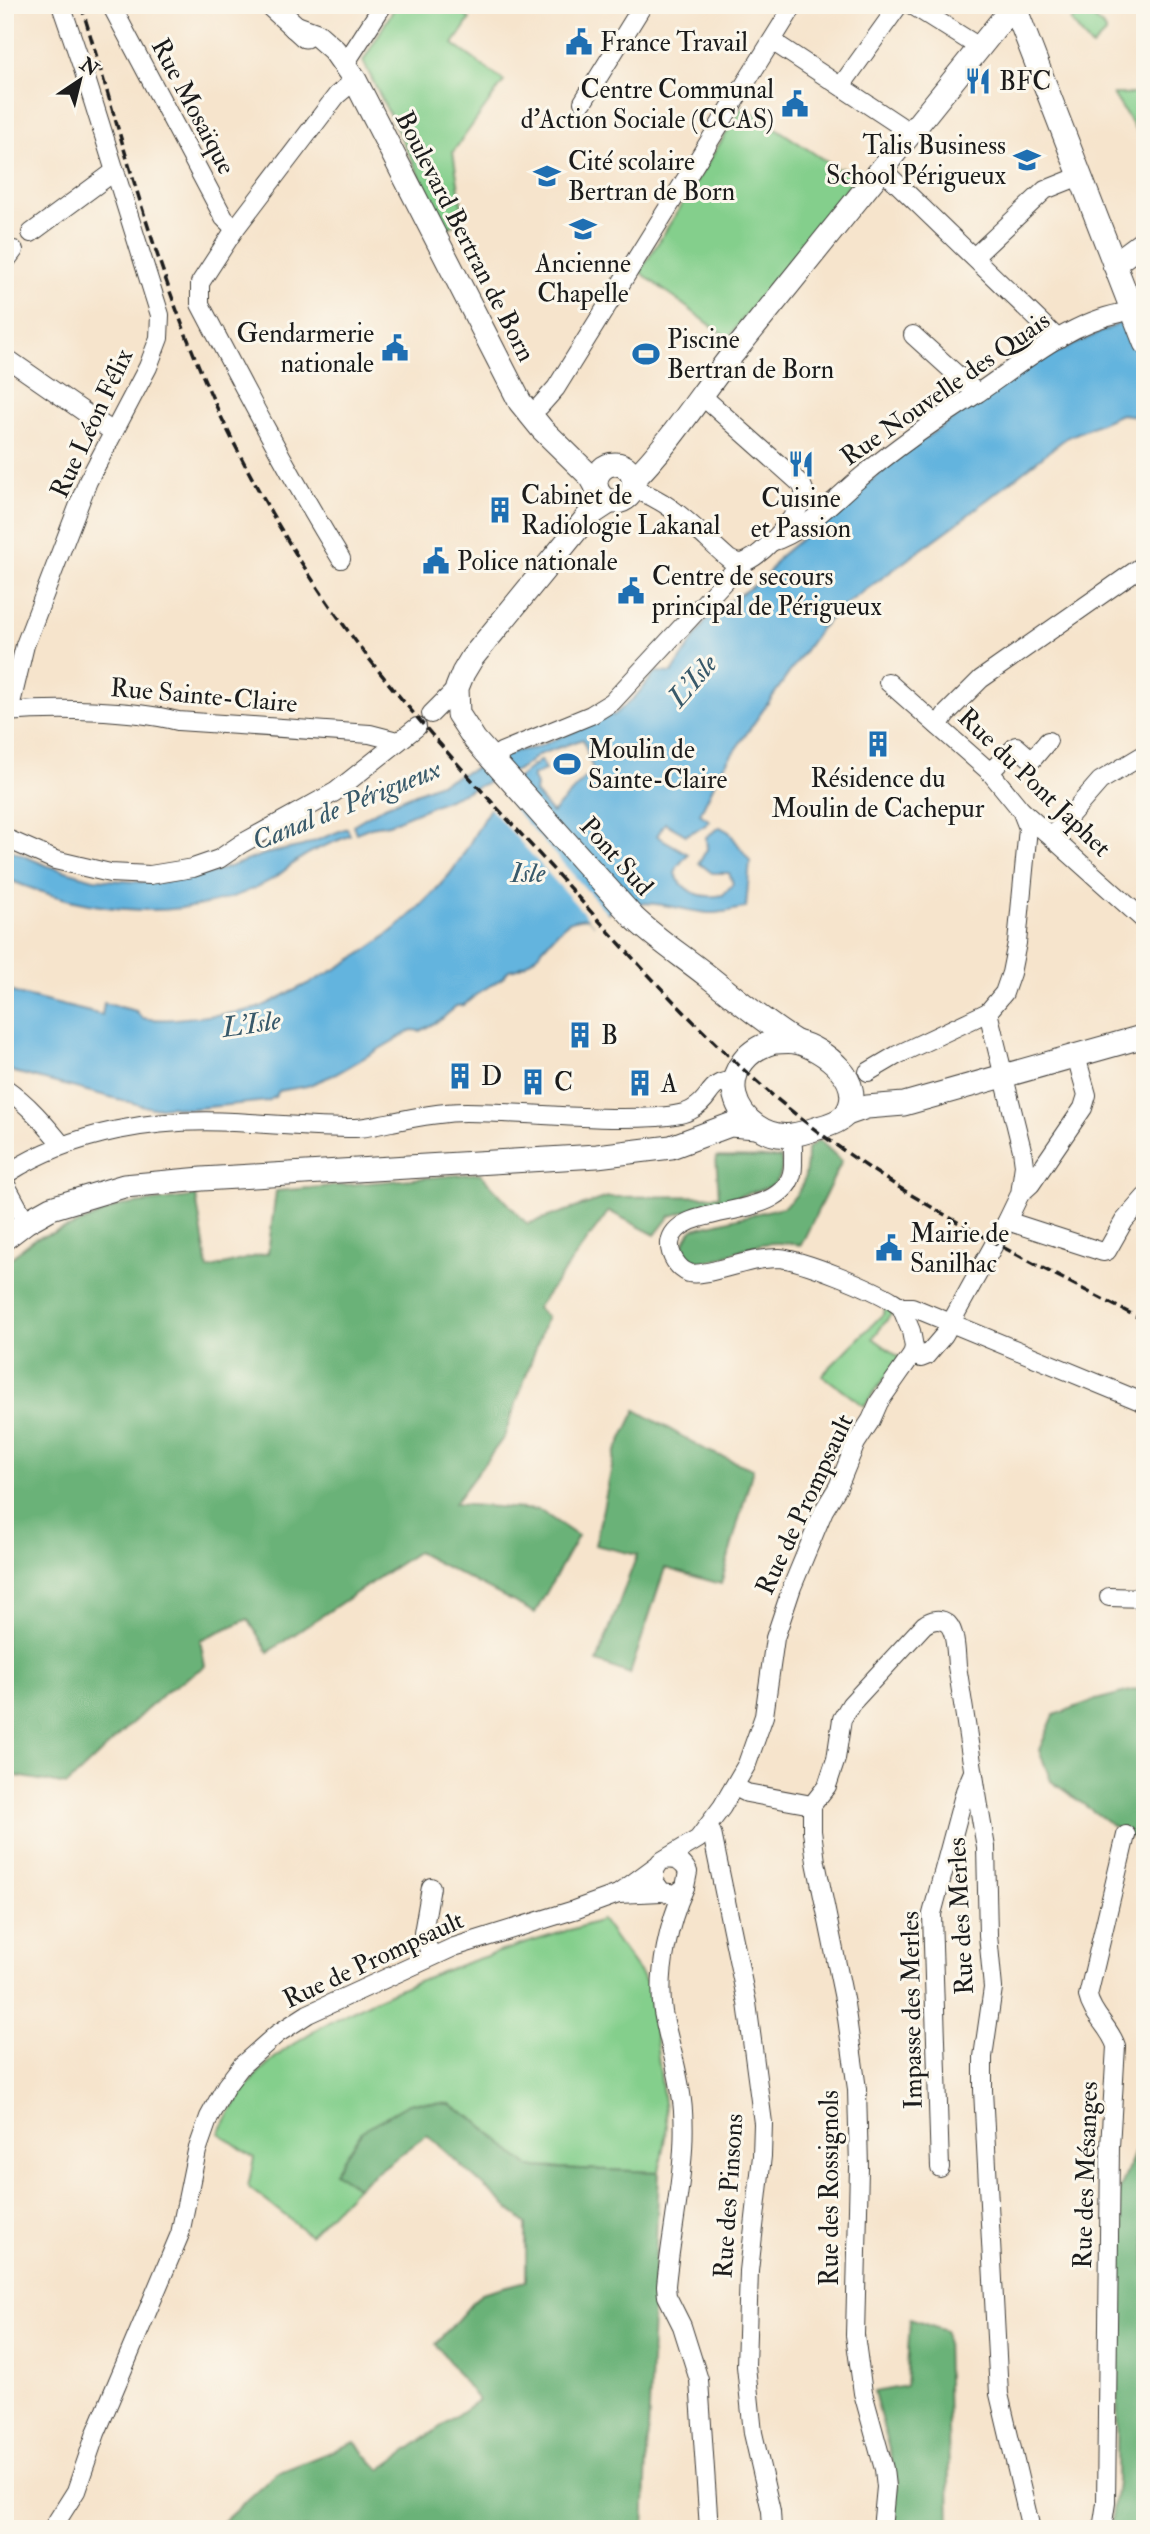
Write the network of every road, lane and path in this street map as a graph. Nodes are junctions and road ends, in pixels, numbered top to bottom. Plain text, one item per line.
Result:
1 (61, 5) edge
2 (111, 5) edge
3 (271, 5) edge
4 (383, 5) edge
5 (643, 5) edge
6 (794, 5) edge
7 (899, 5) edge
8 (912, 5) edge
9 (1014, 5) edge
10 (772, 41) junction
11 (979, 47) junction
12 (350, 72) junction
13 (841, 86) junction
14 (583, 102) dead end
15 (911, 133) junction
16 (882, 169) junction
17 (115, 171) junction
18 (1080, 176) junction
19 (235, 229) junction
20 (31, 233) dead end
21 (1145, 241) edge
22 (974, 257) junction
23 (1114, 264) junction
24 (1121, 313) dead end
25 (913, 335) dead end
26 (1058, 338) junction
27 (1145, 343) edge
28 (5, 357) edge
29 (977, 393) junction
30 (701, 395) junction
31 (535, 422) junction
32 (113, 432) junction
33 (625, 474) junction
34 (601, 493) junction
35 (771, 542) junction
36 (341, 559) dead end
37 (737, 563) junction
38 (1145, 564) edge
39 (888, 682) dead end
40 (457, 688) junction
41 (7, 712) edge
42 (431, 714) dead end
43 (938, 726) junction
44 (417, 727) dead end
45 (397, 741) junction
46 (1048, 741) dead end
47 (501, 752) dead end
48 (1145, 754) edge
49 (990, 772) junction
50 (1021, 810) junction
51 (1052, 836) junction
52 (5, 838) edge
53 (1145, 921) edge
54 (731, 995) junction
55 (988, 1012) junction
56 (1144, 1038) edge
57 (796, 1042) junction
58 (750, 1052) junction
59 (1076, 1056) junction
60 (1002, 1076) junction
61 (859, 1078) junction
62 (5, 1088) edge
63 (735, 1089) junction
64 (904, 1104) junction
65 (846, 1114) junction
66 (756, 1127) junction
67 (790, 1136) junction
68 (62, 1145) junction
69 (671, 1147) junction
70 (1020, 1194) junction
71 (1145, 1197) edge
72 (1007, 1221) junction
73 (26, 1222) junction
74 (5, 1238) edge
75 (901, 1307) junction
76 (952, 1323) junction
77 (912, 1355) junction
78 (1145, 1403) edge
79 (1109, 1597) dead end
80 (1145, 1598) edge
81 (973, 1772) junction
82 (735, 1787) junction
83 (813, 1805) junction
84 (702, 1834) junction
85 (1126, 1835) dead end
86 (661, 1863) junction
87 (687, 1880) junction
88 (431, 1887) dead end
89 (663, 1893) junction
90 (618, 1894) junction
91 (675, 1914) junction
92 (431, 1956) junction
93 (940, 2168) dead end
94 (52, 2529) edge
95 (709, 2529) edge
96 (772, 2529) edge
97 (882, 2529) edge
98 (1031, 2529) edge
99 (1102, 2529) edge

1 - 17 street
2 - 19 street, Rue Mosaïque
3 - 12 main road
4 - 12 street
5 - 14 street
6 - 10 street
7 - 13 street
8 - 11 street
9 - 11 main road
9 - 18 main road
10 - 13 street
10 - 31 street
11 - 15 main road
12 - 19 street
12 - 31 main road, Boulevard Bertran de Born
13 - 15 street
15 - 16 main road
16 - 22 street
16 - 30 main road
17 - 20 street
17 - 32 street, Rue Léon Félix
18 - 22 street
18 - 23 main road
19 - 36 street
21 - 23 main road
22 - 26 street
23 - 27 main road
24 - 26 street, Rue Nouvelle des Quais
25 - 29 street
26 - 29 street, Rue Nouvelle des Quais
28 - 32 street
29 - 35 street, Rue Nouvelle des Quais
30 - 33 main road
30 - 35 street
31 - 33 main road, Boulevard Bertran de Born
31 - 34 main road, Boulevard Bertran de Born
32 - 41 street, Rue Léon Félix
33 - 34 main road
33 - 34 main road
33 - 37 street
34 - 40 main road
35 - 37 street
37 - 47 street
38 - 43 street
39 - 43 street, Rue du Pont Japhet
40 - 42 street
40 - 54 main road, Pont Sud
41 - 45 street, Rue Sainte-Claire
43 - 49 street, Rue du Pont Japhet
44 - 45 street
45 - 52 street
46 - 49 street
48 - 51 street
49 - 50 street, Rue du Pont Japhet
50 - 51 street, Rue du Pont Japhet
50 - 55 street
51 - 53 street, Rue du Pont Japhet
54 - 57 main road, Pont Sud
54 - 58 main road, Pont Sud
55 - 60 street
55 - 61 street
56 - 59 main road
57 - 58 main road
57 - 61 main road
58 - 63 main road
59 - 60 main road
59 - 70 street
60 - 64 main road
60 - 70 street
61 - 64 main road
61 - 65 main road
62 - 68 street
63 - 66 main road
63 - 68 street
63 - 69 main road
64 - 65 main road
65 - 67 main road
66 - 67 main road
66 - 69 main road
67 - 75 street
68 - 73 street
69 - 73 main road
70 - 72 street, Rue de Prompsault
71 - 72 street
72 - 76 street, Rue de Prompsault
73 - 74 main road
75 - 76 street
75 - 77 street
76 - 77 street, Rue de Prompsault
76 - 78 street
77 - 82 street, Rue de Prompsault
79 - 80 street
81 - 83 street, Rue des Merles
81 - 93 street, Impasse des Merles
81 - 98 street, Rue des Merles
82 - 83 street
82 - 84 street, Rue de Prompsault
83 - 97 street, Rue des Rossignols
84 - 86 street, Rue de Prompsault
84 - 87 street, Rue de Prompsault
84 - 96 street, Rue des Pinsons
85 - 99 street, Rue des Mésanges
86 - 87 street
86 - 89 street
86 - 90 street, Rue de Prompsault
87 - 89 street
87 - 91 street, Rue de Prompsault
88 - 92 street
89 - 90 street, Rue de Prompsault
89 - 91 street
90 - 92 street, Rue de Prompsault
91 - 95 street, Rue de Prompsault
92 - 94 street, Rue de Prompsault

